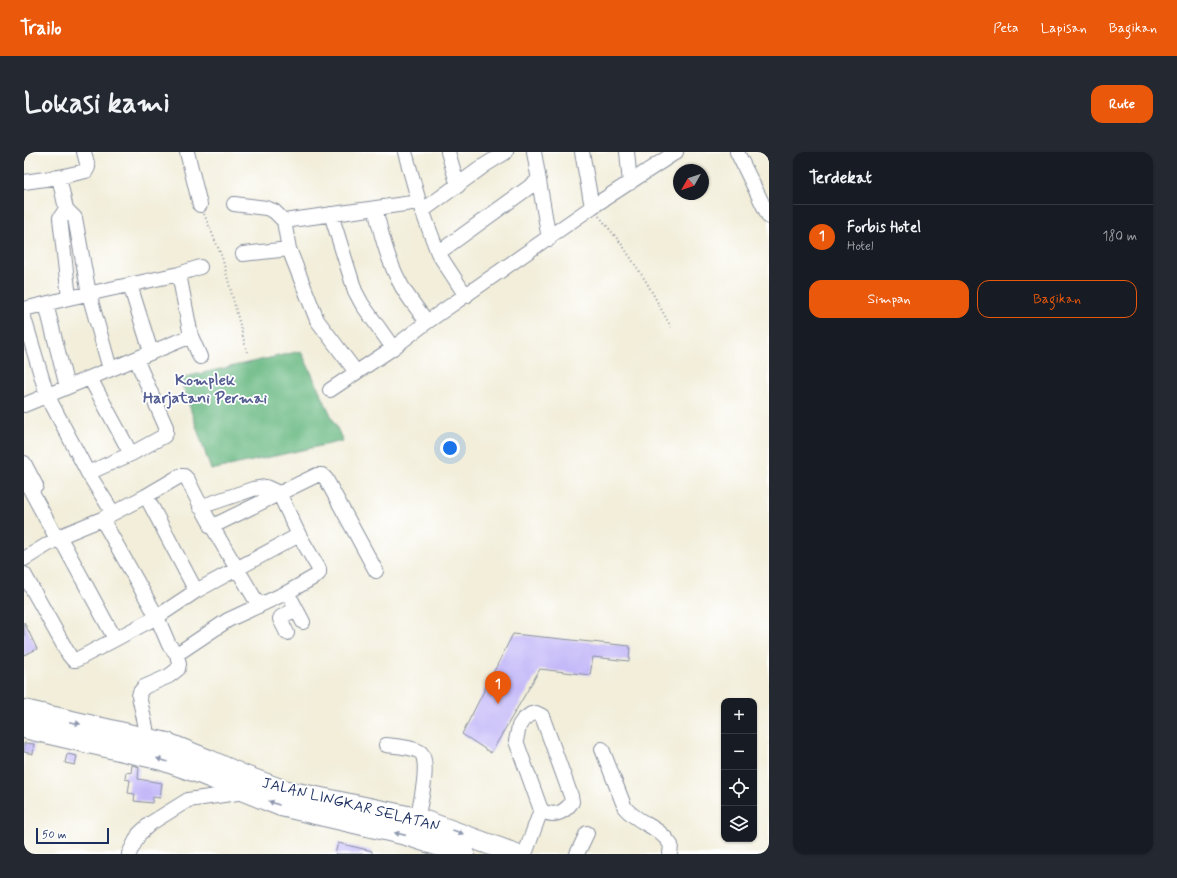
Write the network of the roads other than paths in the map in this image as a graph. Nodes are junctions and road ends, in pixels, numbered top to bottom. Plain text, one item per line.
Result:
1 (84, 152) edge
2 (187, 152) edge
3 (405, 152) edge
4 (448, 152) edge
5 (506, 152) edge
6 (534, 152) edge
7 (582, 152) edge
8 (627, 152) edge
9 (676, 152) edge
10 (737, 152) edge
11 (58, 178) junction
12 (539, 180) junction
13 (24, 182) edge
14 (630, 183) junction
15 (458, 186) junction
16 (234, 204) dead end
17 (200, 205) road end
18 (421, 206) junction
19 (592, 207) junction
20 (375, 208) junction
21 (66, 209) junction
22 (331, 214) junction
23 (769, 217) edge
24 (284, 221) junction
25 (549, 239) junction
26 (289, 249) junction
27 (438, 253) junction
28 (242, 254) dead end
29 (200, 267) dead end
30 (179, 274) junction
31 (130, 285) junction
32 (88, 294) junction
33 (466, 296) junction
34 (69, 298) junction
35 (46, 304) junction
36 (24, 309) edge
37 (24, 318) edge
38 (427, 322) junction
39 (191, 336) junction
40 (393, 348) junction
41 (151, 352) junction
42 (200, 357) dead end
43 (136, 359) junction
44 (110, 369) junction
45 (356, 372) junction
46 (90, 378) junction
47 (67, 387) junction
48 (330, 390) dead end
49 (47, 395) junction
50 (24, 405) edge
51 (131, 454) junction
52 (24, 463) edge
53 (88, 473) junction
54 (24, 478) edge
55 (279, 493) junction
56 (146, 496) junction
57 (200, 507) junction
58 (107, 516) junction
59 (211, 527) junction
60 (300, 535) junction
61 (61, 540) junction
62 (24, 559) edge
63 (237, 568) junction
64 (376, 570) dead end
65 (24, 574) edge
66 (196, 591) junction
67 (288, 592) junction
68 (259, 606) junction
69 (296, 609) junction
70 (156, 617) junction
71 (303, 622) dead end
72 (287, 633) dead end
73 (115, 639) junction
74 (177, 654) junction
75 (24, 710) edge
76 (49, 725) junction
77 (24, 728) edge
78 (146, 728) dead end
79 (386, 745) dead end
80 (602, 748) dead end
81 (242, 785) junction
82 (544, 812) junction
83 (417, 818) junction
84 (587, 833) dead end
85 (129, 854) edge
86 (464, 854) edge
87 (516, 854) edge
88 (525, 854) edge
89 (533, 854) edge
90 (577, 854) edge
91 (670, 854) edge

1 - 11 street
2 - 17 street
3 - 18 street
4 - 15 street
5 - 15 street
6 - 12 street
7 - 19 street
8 - 14 street
9 - 14 street
10 - 23 street
11 - 13 street
11 - 21 street
12 - 25 street
12 - 27 street
14 - 19 street
15 - 18 street
16 - 24 street
18 - 20 street
18 - 27 street
19 - 25 street
20 - 22 street
20 - 38 street
21 - 32 street
21 - 34 street
22 - 24 street
22 - 40 street
24 - 26 street
25 - 33 street
26 - 28 street
26 - 45 street
27 - 33 street
29 - 30 street
30 - 31 street
30 - 39 street
31 - 32 street
31 - 41 street
32 - 34 street
32 - 44 street
33 - 38 street
34 - 35 street
35 - 36 street
35 - 47 street
37 - 49 street
38 - 40 street
39 - 41 street
39 - 42 street
40 - 45 street
41 - 43 street
43 - 44 street
43 - 51 street
44 - 46 street
45 - 48 street
46 - 47 street
46 - 51 street
47 - 49 street
49 - 50 street
49 - 53 street
51 - 53 street
52 - 61 street
53 - 58 street
54 - 61 street
55 - 57 street
55 - 59 street
55 - 60 street
55 - 64 street
56 - 57 street
56 - 58 street
56 - 66 street
57 - 59 street
58 - 61 street
58 - 70 street
59 - 63 street
60 - 63 street
60 - 67 street
61 - 62 street
61 - 73 street
63 - 66 street
63 - 68 street
65 - 73 street
66 - 70 street
67 - 68 street
67 - 69 street
68 - 74 street
69 - 71 street
69 - 72 street
70 - 73 street
70 - 74 street
74 - 78 street
75 - 76 highway, JALAN LINGKAR SELATAN
76 - 77 highway, JALAN LINGKAR SELATAN
76 - 81 highway, JALAN LINGKAR SELATAN
79 - 83 street
80 - 91 street
81 - 83 highway, JALAN LINGKAR SELATAN
81 - 85 street
86 -> 81 highway, JALAN LINGKAR SELATAN
82 - 82 street
82 - 88 street
82 - 89 street
83 -> 87 highway, JALAN LINGKAR SELATAN
84 - 90 street

